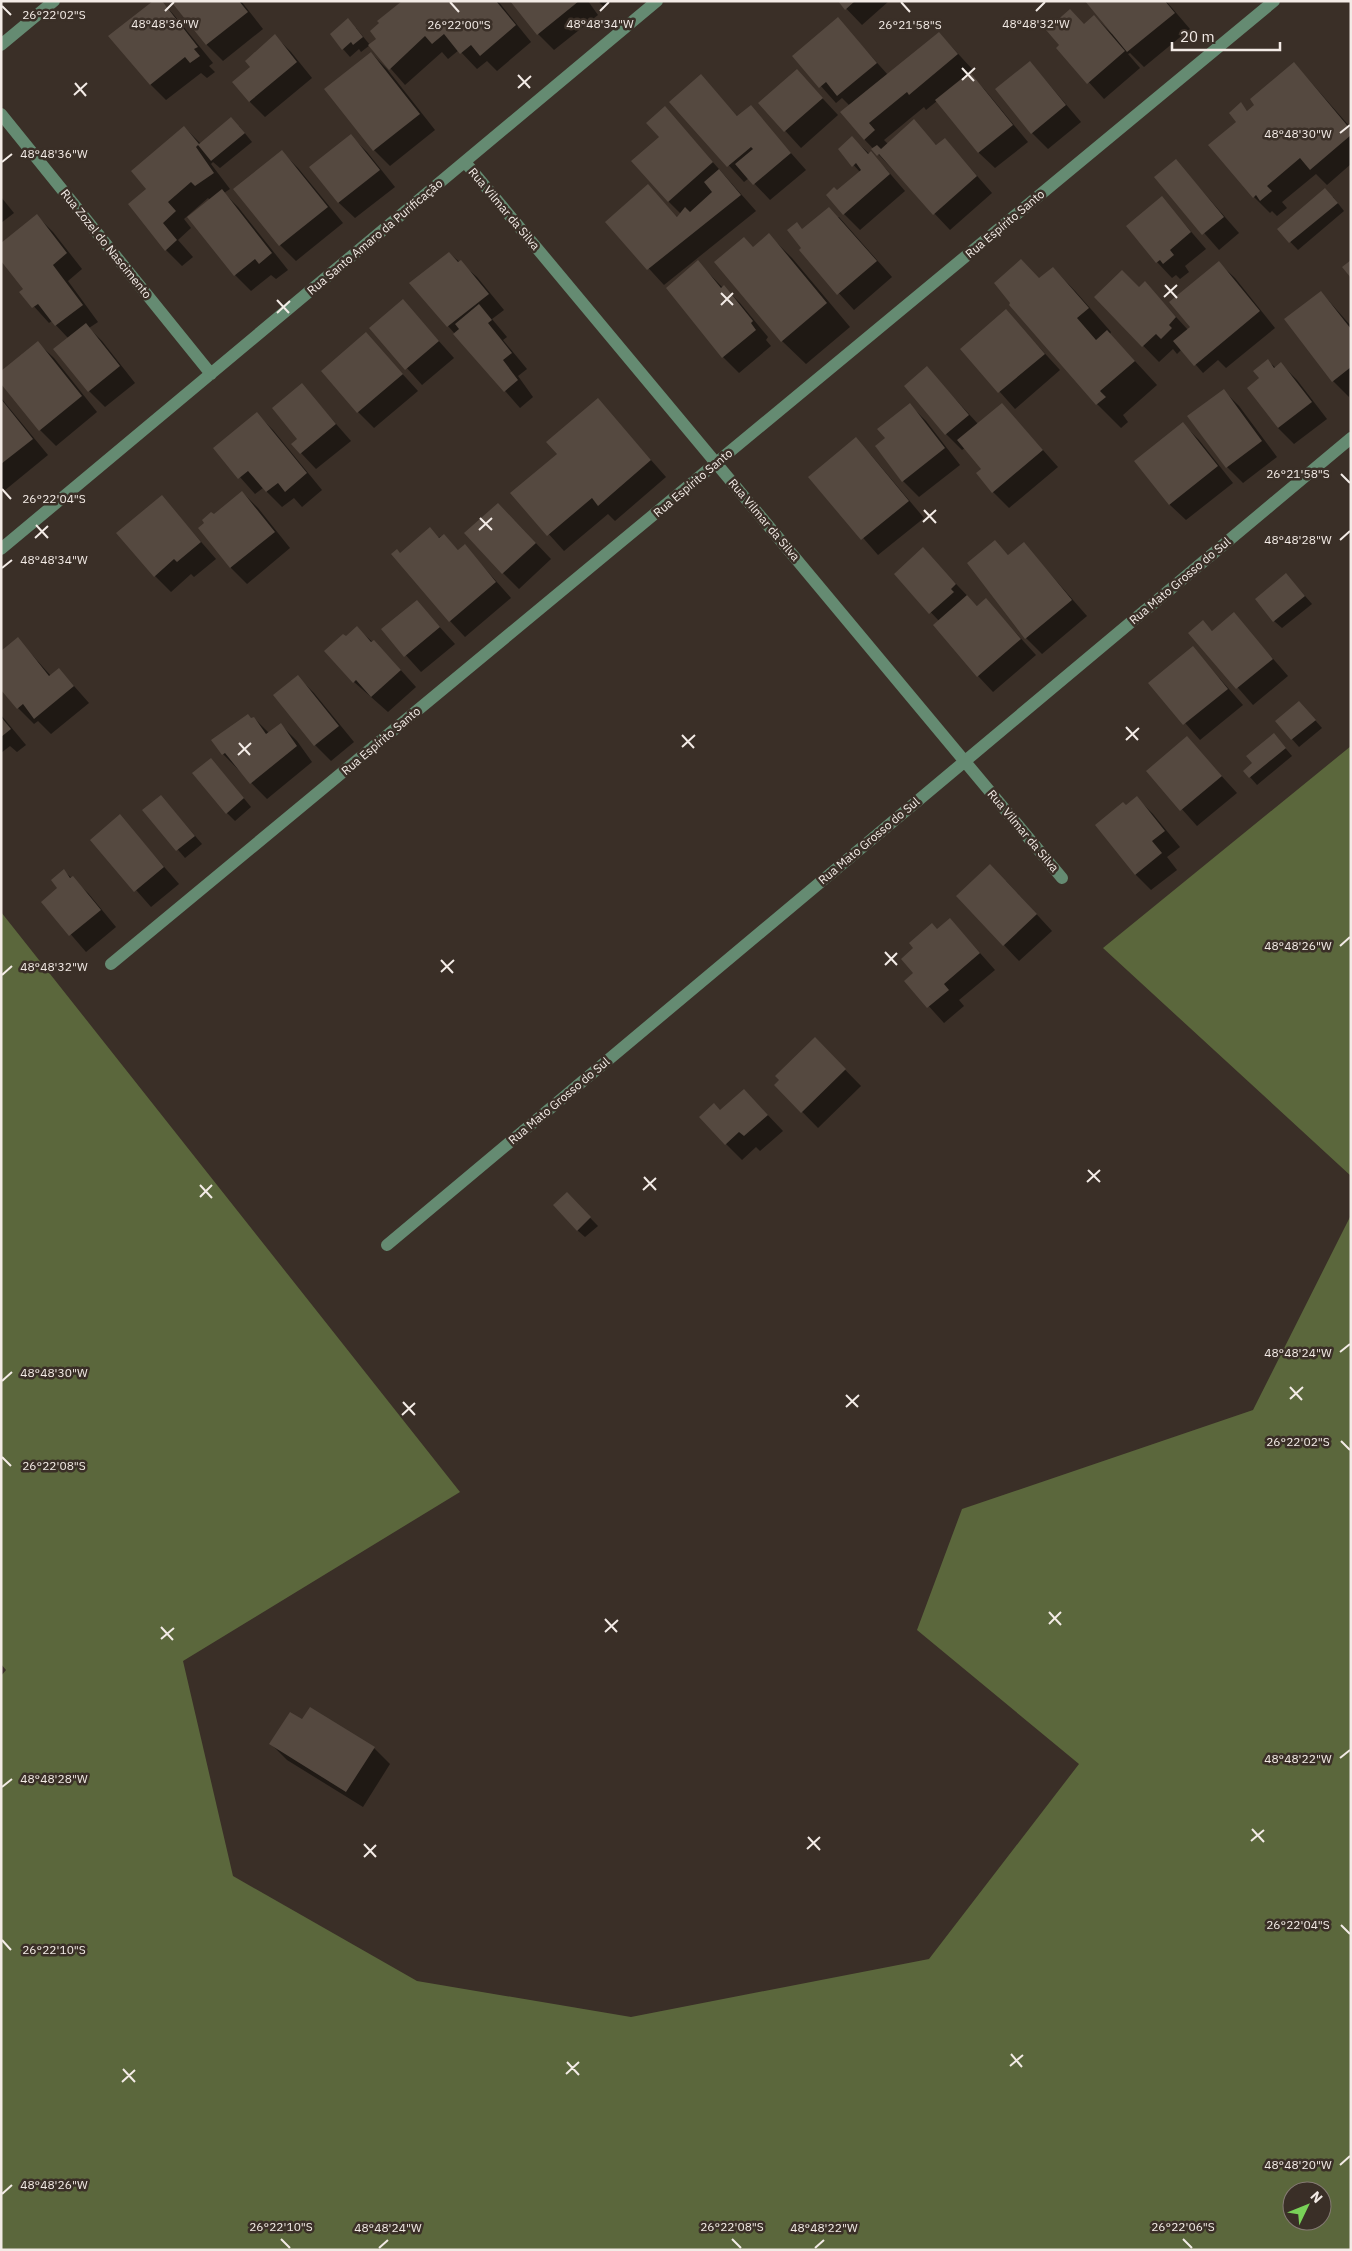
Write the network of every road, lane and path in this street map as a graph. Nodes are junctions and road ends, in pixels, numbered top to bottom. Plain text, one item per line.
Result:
1 (54, 1) edge
2 (657, 1) edge
3 (1274, 1) edge
4 (1, 45) edge
5 (1, 114) edge
6 (465, 162) junction
7 (211, 374) junction
8 (1351, 438) edge
9 (716, 463) junction
10 (1, 549) edge
11 (964, 761) junction
12 (1062, 878) dead end
13 (111, 964) dead end
14 (387, 1245) dead end

1 - 4 street
2 - 6 street, Rua Santo Amaro da Purificação
3 - 9 street, Rua Espírito Santo
5 - 7 street, Rua Zozel do Nascimento
6 - 7 street, Rua Santo Amaro da Purificação
6 - 9 street, Rua Vilmar da Silva
7 - 10 street, Rua Santo Amaro da Purificação
8 - 11 street, Rua Mato Grosso do Sul
9 - 11 street, Rua Vilmar da Silva
9 - 13 street, Rua Espírito Santo
11 - 12 street, Rua Vilmar da Silva
11 - 14 street, Rua Mato Grosso do Sul

